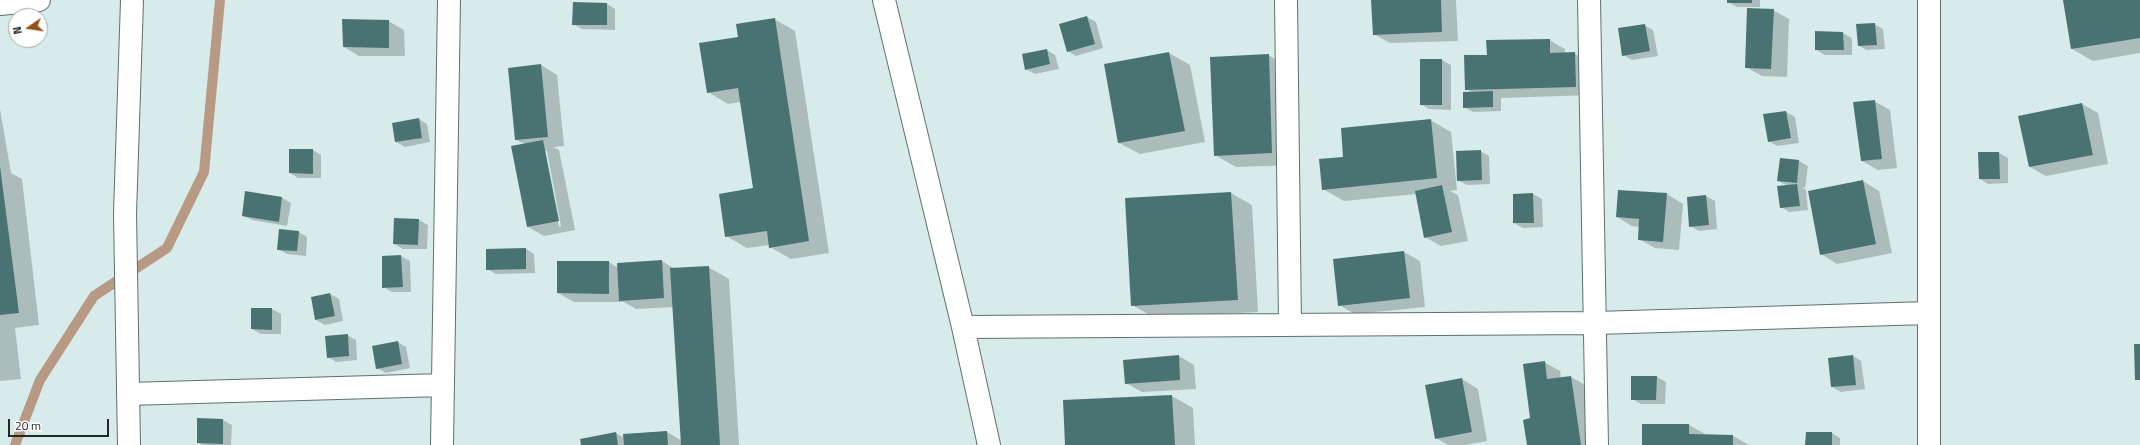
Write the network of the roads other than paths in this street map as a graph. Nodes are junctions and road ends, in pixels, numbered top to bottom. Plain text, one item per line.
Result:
1 (39, 0) edge
2 (132, 0) edge
3 (449, 0) edge
4 (884, 0) edge
5 (1286, 0) edge
6 (1589, 0) edge
7 (1929, 0) edge
8 (0, 4) edge
9 (1928, 313) junction
10 (1596, 323) junction
11 (1290, 325) junction
12 (963, 328) junction
13 (443, 385) junction
14 (128, 394) junction
15 (129, 445) edge
16 (442, 445) edge
17 (988, 445) edge
18 (1597, 445) edge
19 (1929, 445) edge

1 - 8 street
2 - 14 street
3 - 13 street
4 - 12 street
5 - 11 street
6 - 10 street
7 - 9 street
9 - 10 street
9 - 19 street
10 - 11 street
10 - 18 street
11 - 12 street
12 - 17 street
13 - 14 street
13 - 16 street
14 - 15 street

